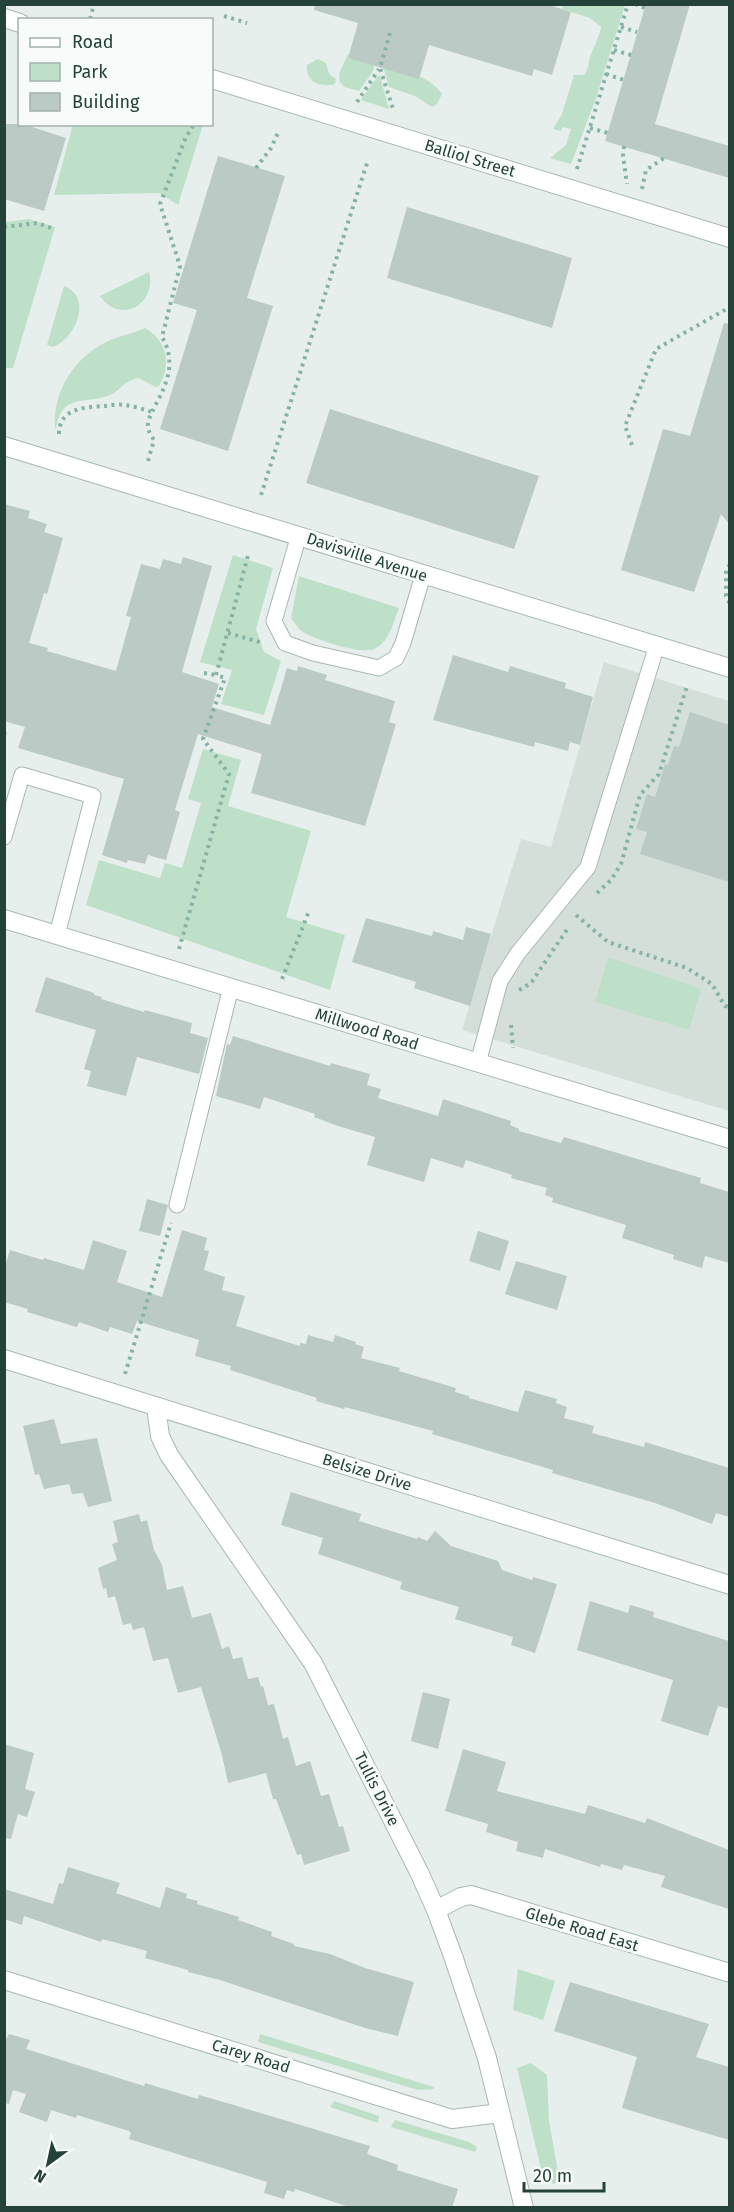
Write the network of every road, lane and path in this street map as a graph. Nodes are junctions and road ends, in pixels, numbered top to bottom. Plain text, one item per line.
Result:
1 (628, 4) edge
2 (635, 4) edge
3 (645, 8) dead end
4 (224, 16) dead end
5 (246, 23) dead end
6 (621, 27) junction
7 (638, 32) dead end
8 (390, 33) dead end
9 (614, 50) junction
10 (631, 55) dead end
11 (380, 68) junction
12 (606, 74) junction
13 (213, 79) edge
14 (624, 80) dead end
15 (357, 102) dead end
16 (394, 113) dead end
17 (193, 126) edge
18 (590, 128) junction
19 (278, 133) dead end
20 (608, 133) dead end
21 (624, 146) dead end
22 (664, 158) dead end
23 (368, 160) dead end
24 (256, 168) dead end
25 (577, 169) dead end
26 (627, 184) dead end
27 (642, 189) dead end
28 (4, 227) edge
29 (54, 229) dead end
30 (729, 238) edge
31 (729, 307) edge
32 (152, 412) junction
33 (58, 434) dead end
34 (632, 445) dead end
35 (4, 446) edge
36 (148, 461) dead end
37 (261, 495) dead end
38 (299, 535) junction
39 (249, 552) dead end
40 (729, 565) edge
41 (423, 575) junction
42 (729, 603) edge
43 (228, 633) junction
44 (264, 644) dead end
45 (657, 645) junction
46 (729, 668) edge
47 (204, 673) dead end
48 (216, 675) junction
49 (6, 729) dead end
50 (4, 735) edge
51 (4, 837) edge
52 (309, 911) dead end
53 (576, 915) dead end
54 (4, 919) edge
55 (57, 935) junction
56 (179, 949) dead end
57 (282, 979) dead end
58 (231, 987) junction
59 (729, 1007) edge
60 (478, 1063) junction
61 (729, 1139) edge
62 (177, 1205) joint
63 (4, 1359) edge
64 (124, 1375) dead end
65 (156, 1407) junction
66 (729, 1585) edge
67 (436, 1910) junction
68 (729, 1973) edge
69 (4, 1980) edge
70 (500, 2113) junction
71 (524, 2208) edge

1 - 6 path
2 - 3 path
4 - 5 path
6 - 7 path
6 - 9 path
8 - 11 path
9 - 10 path
9 - 12 path
11 - 15 path
11 - 16 path
12 - 14 path
12 - 18 path
13 - 30 street, Balliol Street
17 - 32 path
18 - 20 path
18 - 25 path
19 - 24 path
21 - 26 path
22 - 27 path
23 - 37 path
28 - 29 path
31 - 34 path
32 - 33 path
32 - 36 path
35 - 38 street, Davisville Avenue
38 - 41 street, Davisville Avenue
38 - 41 lane
39 - 43 path
40 - 42 path
41 - 45 street, Davisville Avenue
43 - 44 path
43 - 48 path
45 - 46 street, Davisville Avenue
45 - 60 lane
47 - 48 path
48 - 56 path
49 - 50 path
51 - 55 lane
52 - 57 path
53 - 59 path
54 - 55 street, Millwood Road
55 - 58 street, Millwood Road
58 - 60 street, Millwood Road
58 - 62 lane
60 - 61 street, Millwood Road
62 - 64 path
63 - 65 street, Belsize Drive
65 - 66 street, Belsize Drive
65 - 67 street, Tullis Drive
67 - 68 street, Glebe Road East
67 - 70 street, Tullis Drive
69 - 70 street, Carey Road
70 - 71 street, Tullis Drive

